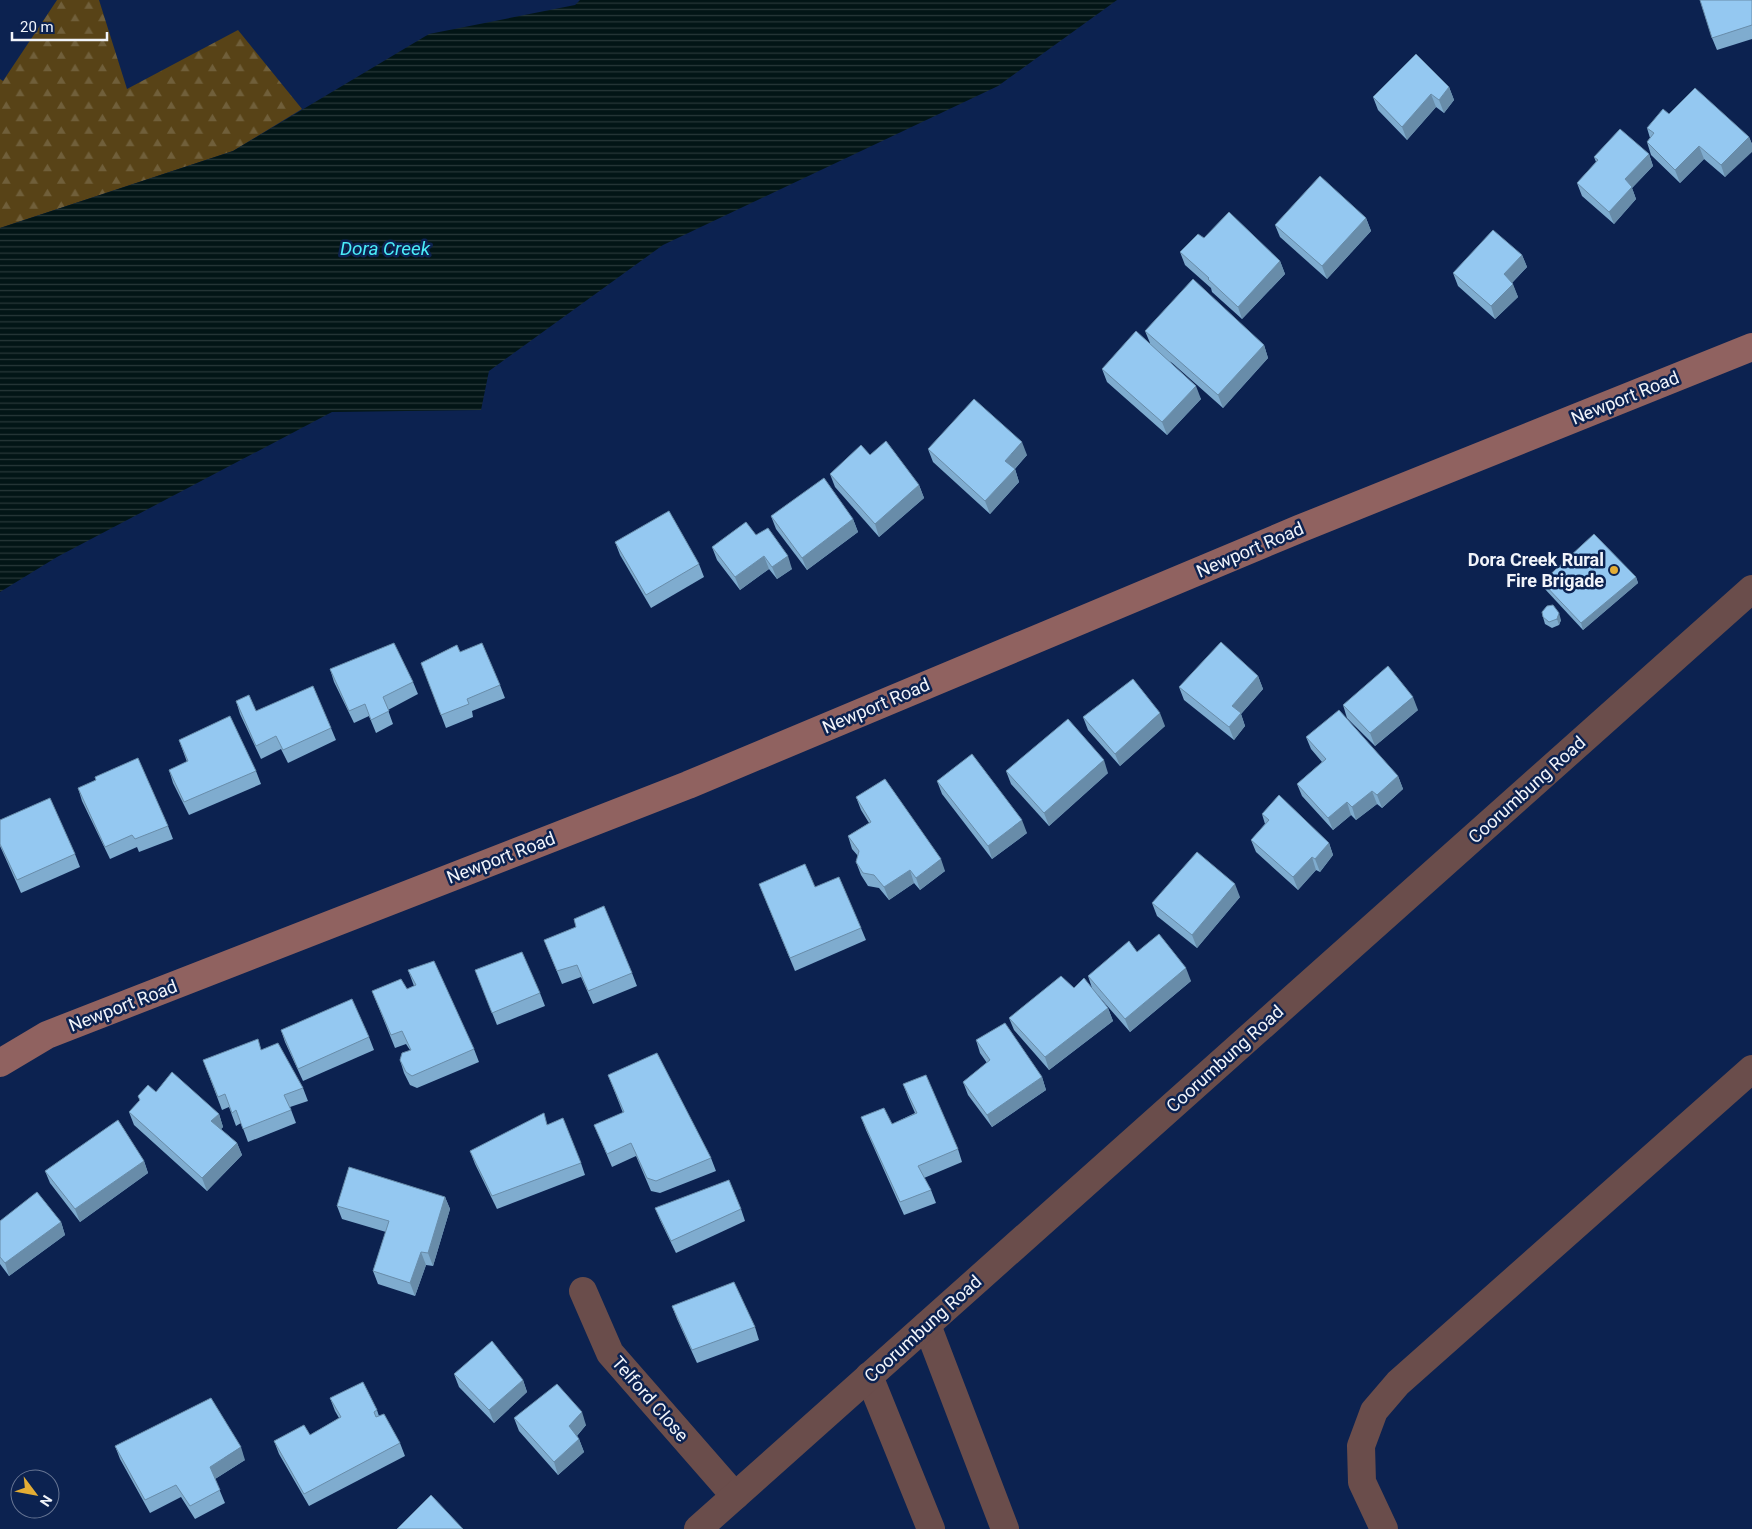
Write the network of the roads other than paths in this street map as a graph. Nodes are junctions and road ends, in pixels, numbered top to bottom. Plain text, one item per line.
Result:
1 (1752, 347) edge
2 (1752, 590) edge
3 (0, 1063) edge
4 (1752, 1069) edge
5 (583, 1291) dead end
6 (927, 1325) junction
7 (869, 1376) junction
8 (735, 1496) junction
9 (698, 1529) edge
10 (931, 1529) edge
11 (1005, 1529) edge
12 (1384, 1529) edge

1 - 3 street, Newport Road
2 - 6 street, Coorumbung Road
4 - 12 street
5 - 8 street, Telford Close
6 - 7 street, Coorumbung Road
6 - 11 street
7 - 8 street, Coorumbung Road
7 - 10 street
8 - 9 street, Coorumbung Road

